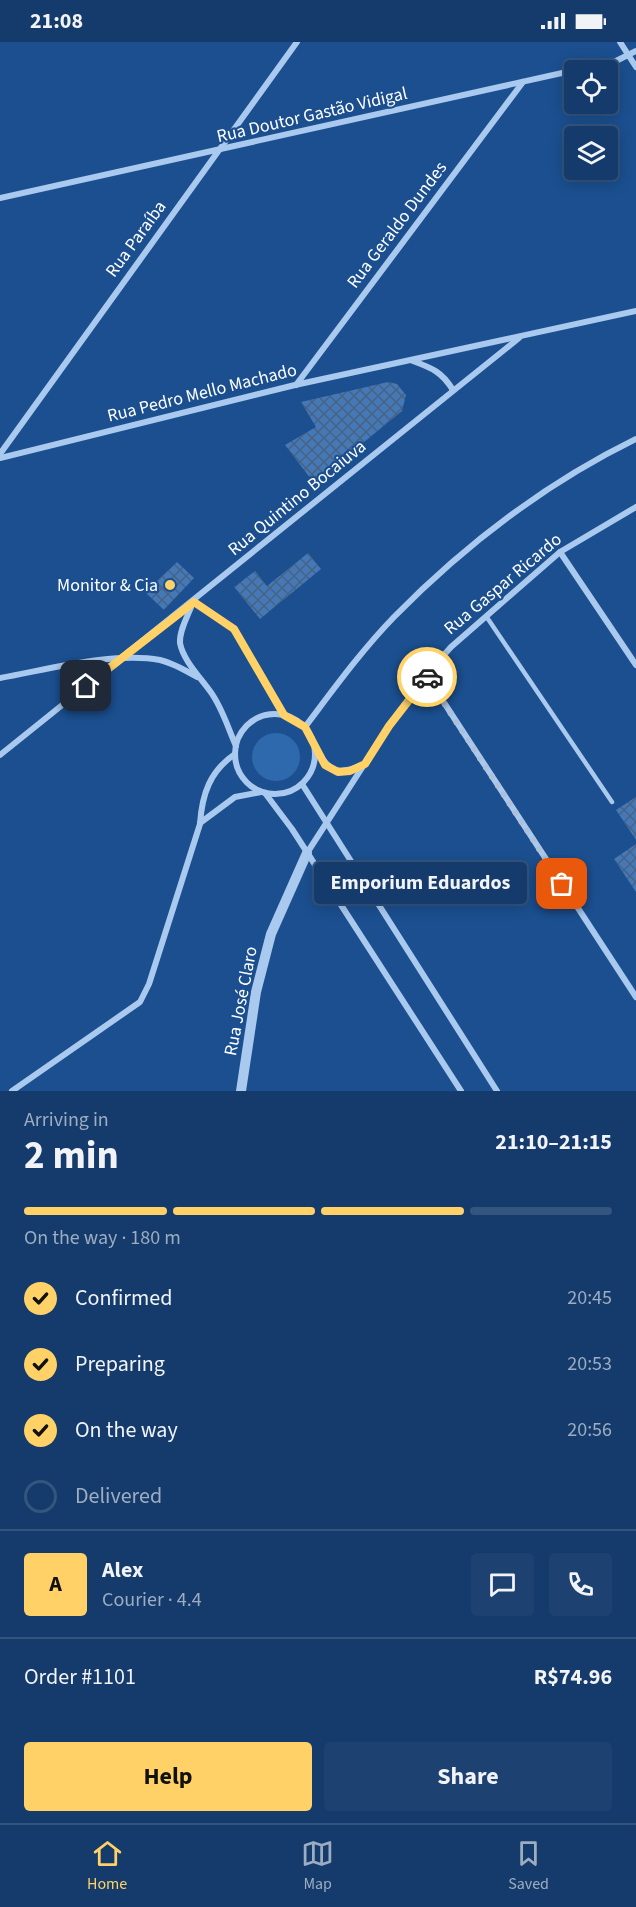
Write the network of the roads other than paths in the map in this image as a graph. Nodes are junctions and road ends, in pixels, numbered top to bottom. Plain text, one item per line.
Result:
1 (297, 42) edge
2 (620, 42) edge
3 (636, 51) edge
4 (629, 56) junction
5 (636, 67) edge
6 (523, 82) junction
7 (218, 152) junction
8 (0, 198) edge
9 (636, 311) edge
10 (519, 338) junction
11 (412, 361) junction
12 (295, 385) junction
13 (453, 390) junction
14 (636, 439) edge
15 (0, 456) edge
16 (636, 507) edge
17 (560, 552) junction
18 (194, 602) junction
19 (486, 616) junction
20 (123, 657) junction
21 (636, 665) edge
22 (426, 675) junction
23 (197, 677) junction
24 (0, 678) edge
25 (284, 715) junction
26 (305, 727) junction
27 (236, 746) junction
28 (315, 747) junction
29 (236, 754) junction
30 (0, 755) edge
31 (365, 764) junction
32 (302, 784) junction
33 (263, 792) junction
34 (612, 802) dead end
35 (200, 824) junction
36 (326, 824) junction
37 (307, 853) junction
38 (636, 997) edge
39 (24, 1083) junction
40 (12, 1091) edge
41 (29, 1091) edge
42 (241, 1091) edge
43 (461, 1091) edge
44 (497, 1091) edge

1 - 7 street, Rua Paraíba
2 - 4 street
3 - 4 street
4 - 5 street
4 - 6 street, Rua Doutor Gastão Vidigal
6 - 7 street, Rua Doutor Gastão Vidigal
6 - 12 street, Rua Geraldo Dundes
7 - 8 street, Rua Doutor Gastão Vidigal
7 - 15 street, Rua Paraíba
9 - 10 street, Rua Quintino Bocaiuva
10 - 11 street, Rua Pedro Mello Machado
10 - 13 street, Rua Quintino Bocaiuva
11 - 12 street, Rua Pedro Mello Machado
11 - 13 street
12 - 15 street, Rua Pedro Mello Machado
13 - 18 street, Rua Quintino Bocaiuva
14 - 26 street
16 - 17 street, Rua Gaspar Ricardo
17 - 19 street, Rua Gaspar Ricardo
17 - 21 street
18 - 20 street, Rua Quintino Bocaiuva
18 - 23 street
18 - 25 street
19 - 22 street, Rua Gaspar Ricardo
19 - 34 lane
20 - 23 street
20 - 24 street
20 - 30 street, Rua Quintino Bocaiuva
22 - 31 street, Rua Gaspar Ricardo
22 - 38 street
23 - 27 street
25 - 26 street
25 - 27 street
26 - 28 street
27 - 29 street
28 - 31 street
28 - 32 street
29 - 33 street
29 - 35 street
31 - 36 street, Rua Gaspar Ricardo
32 - 33 street
32 - 36 street
33 - 35 street
33 - 37 street
35 - 39 street
36 - 37 street, Rua Gaspar Ricardo
36 - 44 street
37 - 42 street, Rua José Claro
37 - 43 street
39 - 40 street
39 - 41 street

